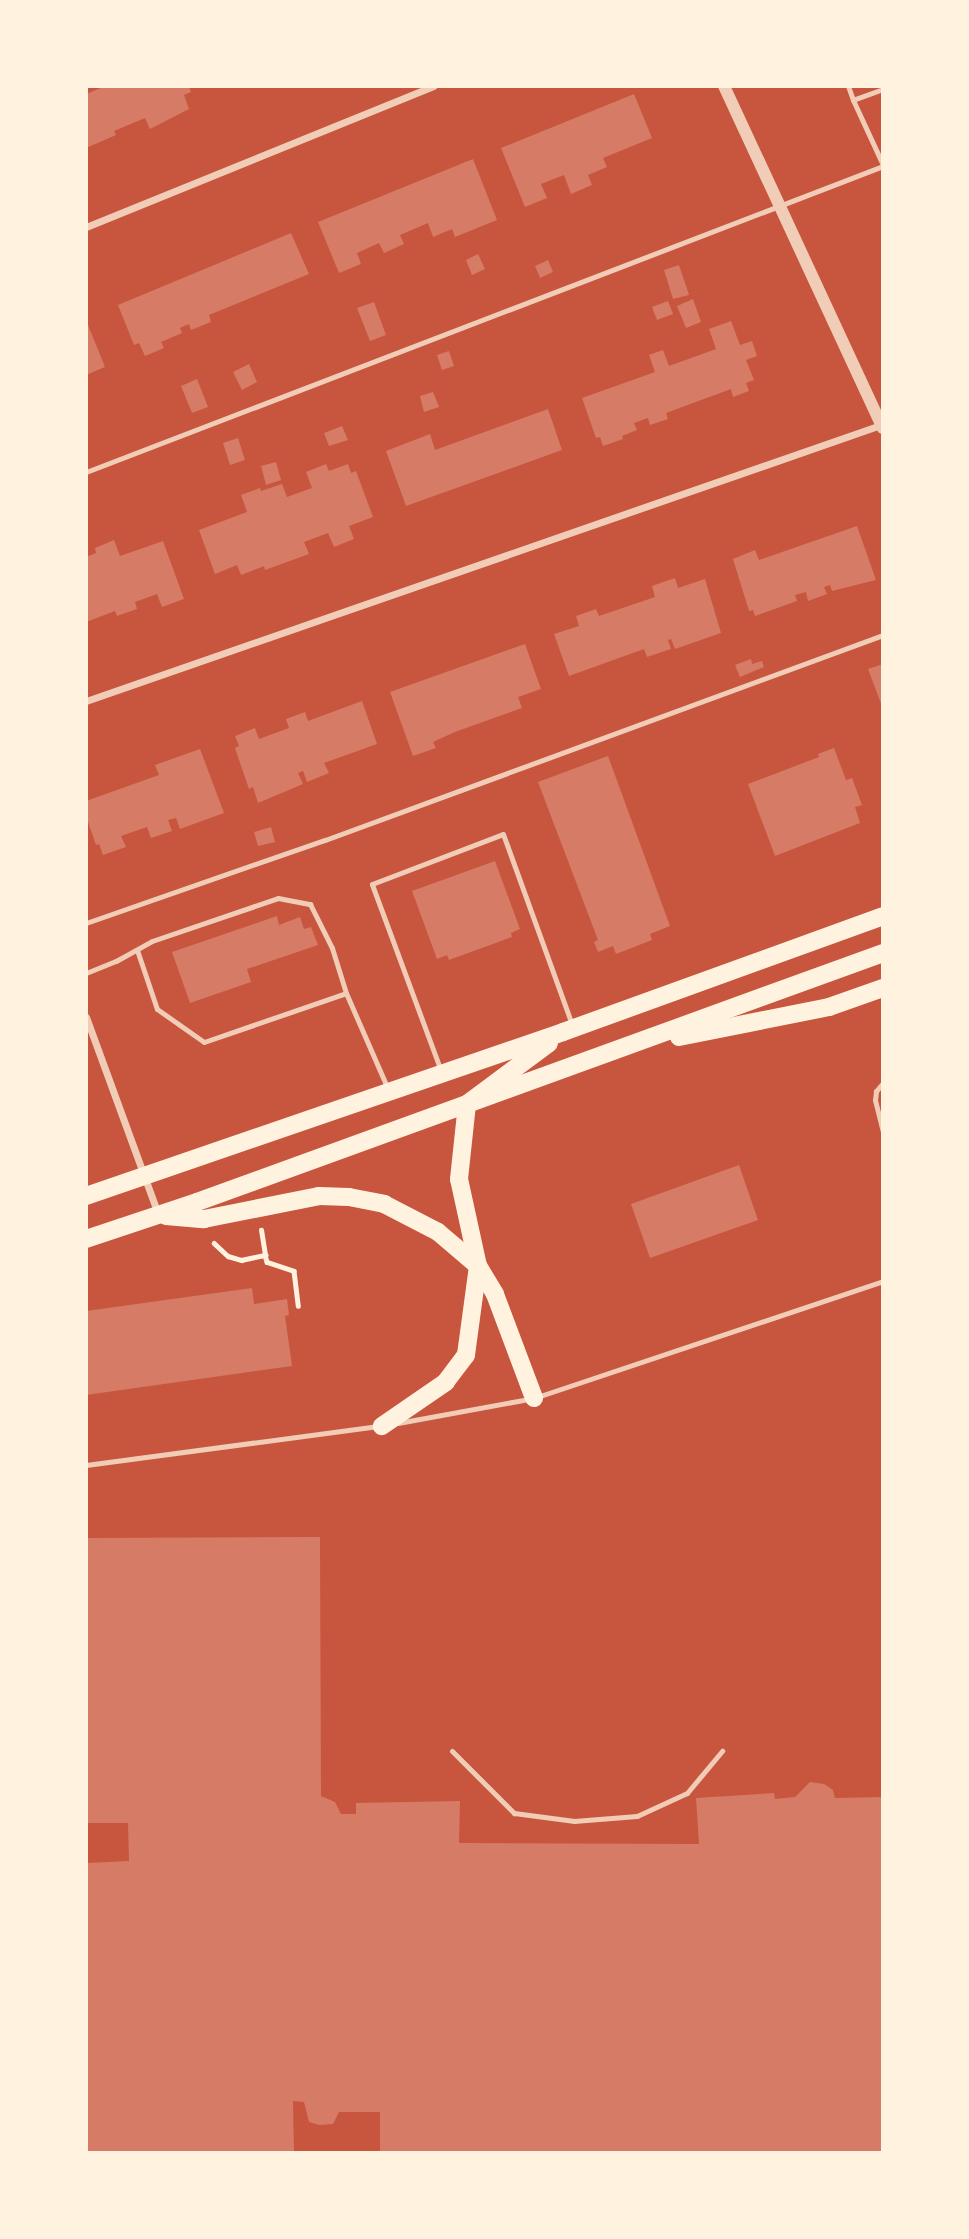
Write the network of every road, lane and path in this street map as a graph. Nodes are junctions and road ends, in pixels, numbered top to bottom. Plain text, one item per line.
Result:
1 (433, 86) edge
2 (724, 86) edge
3 (848, 86) edge
4 (883, 89) edge
5 (853, 100) junction
6 (883, 165) edge
7 (780, 207) junction
8 (86, 227) edge
9 (882, 427) edge
10 (86, 472) edge
11 (883, 635) edge
12 (86, 701) edge
13 (883, 916) edge
14 (86, 923) edge
15 (136, 950) junction
16 (883, 953) edge
17 (86, 974) edge
18 (883, 988) edge
19 (346, 993) junction
20 (86, 1017) edge
21 (568, 1030) junction
22 (624, 1048) junction
23 (442, 1074) junction
24 (883, 1083) edge
25 (389, 1092) junction
26 (467, 1104) junction
27 (883, 1133) edge
28 (145, 1176) junction
29 (86, 1196) edge
30 (159, 1216) junction
31 (261, 1226) dead end
32 (86, 1239) edge
33 (211, 1240) dead end
34 (265, 1255) junction
35 (478, 1266) junction
36 (883, 1281) edge
37 (298, 1306) dead end
38 (534, 1398) junction
39 (382, 1426) junction
40 (86, 1465) edge
41 (452, 1751) dead end
42 (722, 1751) dead end

1 - 8 street
2 - 7 street
3 - 5 lane
4 - 5 lane
5 - 6 lane
6 - 7 lane
7 - 9 street
7 - 10 lane
9 - 12 street
11 - 14 lane
13 - 21 main road
15 - 17 lane
15 - 19 lane
15 - 19 lane
16 - 22 main road
18 - 22 main road
19 - 25 lane
20 - 28 street
21 - 23 main road
21 - 23 lane
21 - 26 main road
22 - 26 main road
23 - 25 main road
24 - 27 lane
25 - 28 main road
26 - 30 main road
26 - 35 main road
28 - 29 main road
28 - 30 street
30 - 32 main road
30 - 35 main road
31 - 34 path
33 - 34 path
34 - 37 path
35 - 38 main road
35 - 39 main road
36 - 38 lane
38 - 39 lane
39 - 40 lane
41 - 42 lane

